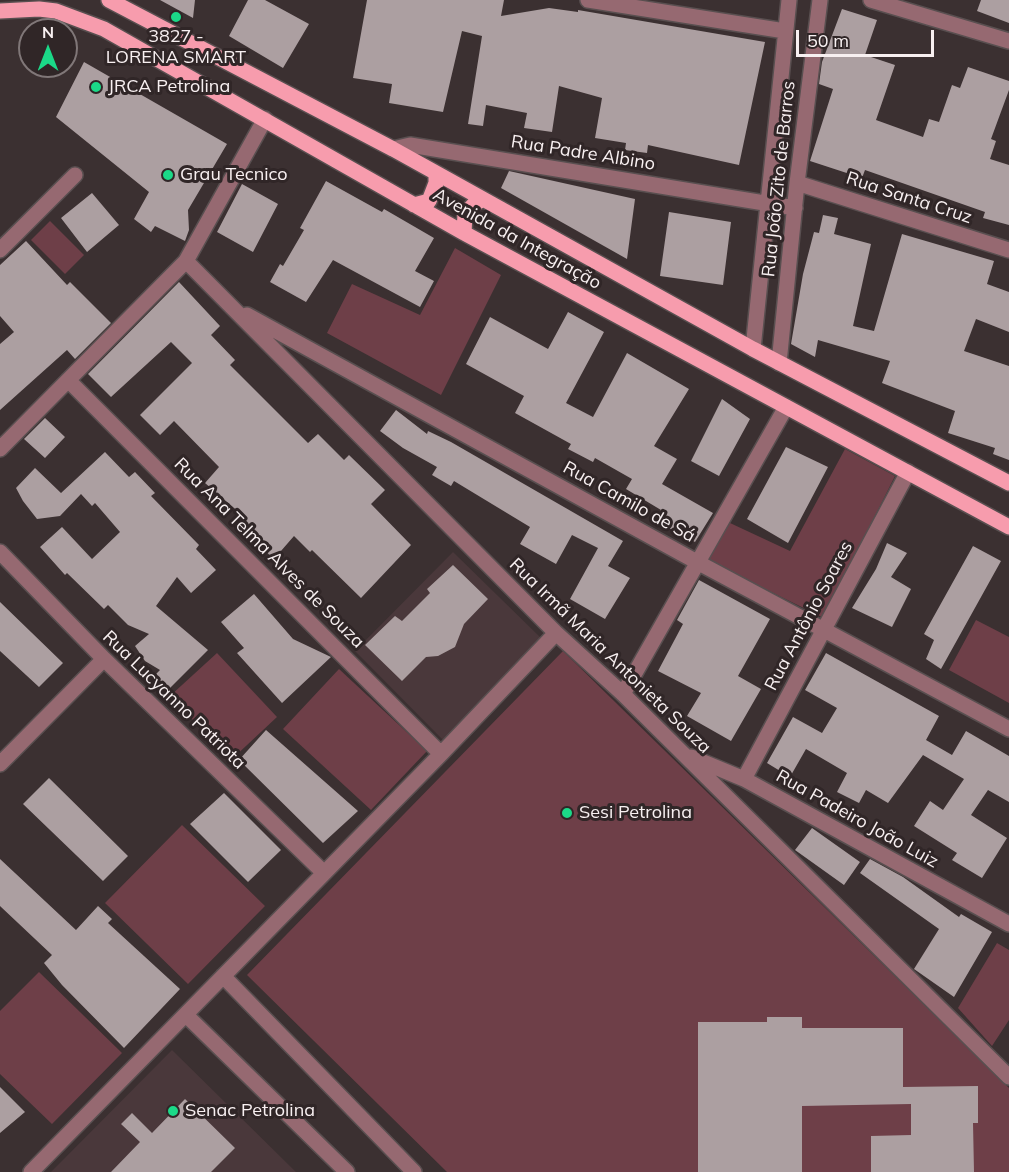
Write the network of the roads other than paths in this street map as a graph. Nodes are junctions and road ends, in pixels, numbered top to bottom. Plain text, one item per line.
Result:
1 (109, 0) edge
2 (588, 0) edge
3 (789, 0) edge
4 (820, 0) edge
5 (871, 0) edge
6 (0, 11) edge
7 (785, 31) junction
8 (1009, 41) edge
9 (265, 118) junction
10 (393, 149) junction
11 (75, 174) dead end
12 (436, 174) junction
13 (797, 183) junction
14 (482, 200) junction
15 (766, 203) junction
16 (414, 205) junction
17 (795, 208) junction
18 (464, 233) junction
19 (0, 249) edge
20 (1009, 250) edge
21 (186, 261) junction
22 (231, 306) junction
23 (753, 349) junction
24 (779, 363) junction
25 (68, 380) junction
26 (786, 407) junction
27 (0, 449) edge
28 (908, 472) junction
29 (1009, 483) edge
30 (1009, 527) edge
31 (0, 552) edge
32 (697, 562) junction
33 (825, 629) junction
34 (556, 633) junction
35 (104, 659) junction
36 (623, 694) junction
37 (1009, 729) edge
38 (441, 754) junction
39 (683, 754) junction
40 (0, 764) edge
41 (744, 779) junction
42 (323, 872) junction
43 (1009, 924) edge
44 (223, 976) junction
45 (186, 1015) junction
46 (1009, 1077) edge
47 (340, 1170) edge
48 (31, 1172) edge
49 (414, 1172) edge

1 - 10 main road, Avenida da Integração
2 - 7 street
3 - 7 street, Rua João Zito de Barros
4 - 13 street, Rua João Zito de Barros
5 - 8 street
6 - 9 main road, Avenida da Integração
7 - 15 street, Rua João Zito de Barros
9 - 16 main road, Avenida da Integração
9 - 21 street
10 - 12 main road, Avenida da Integração
10 - 15 street, Rua Padre Albino
11 - 19 street
12 - 14 main road, Avenida da Integração
12 - 16 main road
13 - 17 street, Rua João Zito de Barros
13 - 20 street, Rua Santa Cruz
14 - 18 main road
14 - 23 main road, Avenida da Integração
15 - 17 street, Rua Padre Albino
15 - 23 street, Rua João Zito de Barros
16 - 18 main road, Avenida da Integração
17 - 24 street, Rua João Zito de Barros
18 - 26 main road, Avenida da Integração
21 - 22 street, Rua Irmã Maria Antonieta Souza
21 - 25 street
22 - 32 street, Rua Camilo de Sá
22 - 34 street, Rua Irmã Maria Antonieta Souza
23 - 24 main road, Avenida da Integração
24 - 29 main road, Avenida da Integração
25 - 27 street
25 - 38 street, Rua Ana Telma Alves de Souza
26 - 28 main road, Avenida da Integração
26 - 32 street
28 - 30 main road, Avenida da Integração
28 - 33 street, Rua Antônio Soares
31 - 35 street, Rua Lucyanno Patriota
32 - 33 street, Rua Camilo de Sá
32 - 36 street
33 - 37 street, Rua Camilo de Sá
33 - 41 street, Rua Antônio Soares
34 - 36 street, Rua Irmã Maria Antonieta Souza
34 - 38 street
35 - 40 street
35 - 42 street, Rua Lucyanno Patriota
36 - 39 street, Rua Irmã Maria Antonieta Souza
38 - 42 street
39 - 41 street, Rua Padeiro João Luiz
39 - 46 street, Rua Irmã Maria Antonieta Souza
41 - 43 street, Rua Padeiro João Luiz
42 - 44 street
44 - 45 street
44 - 49 street
45 - 47 street
45 - 48 street

